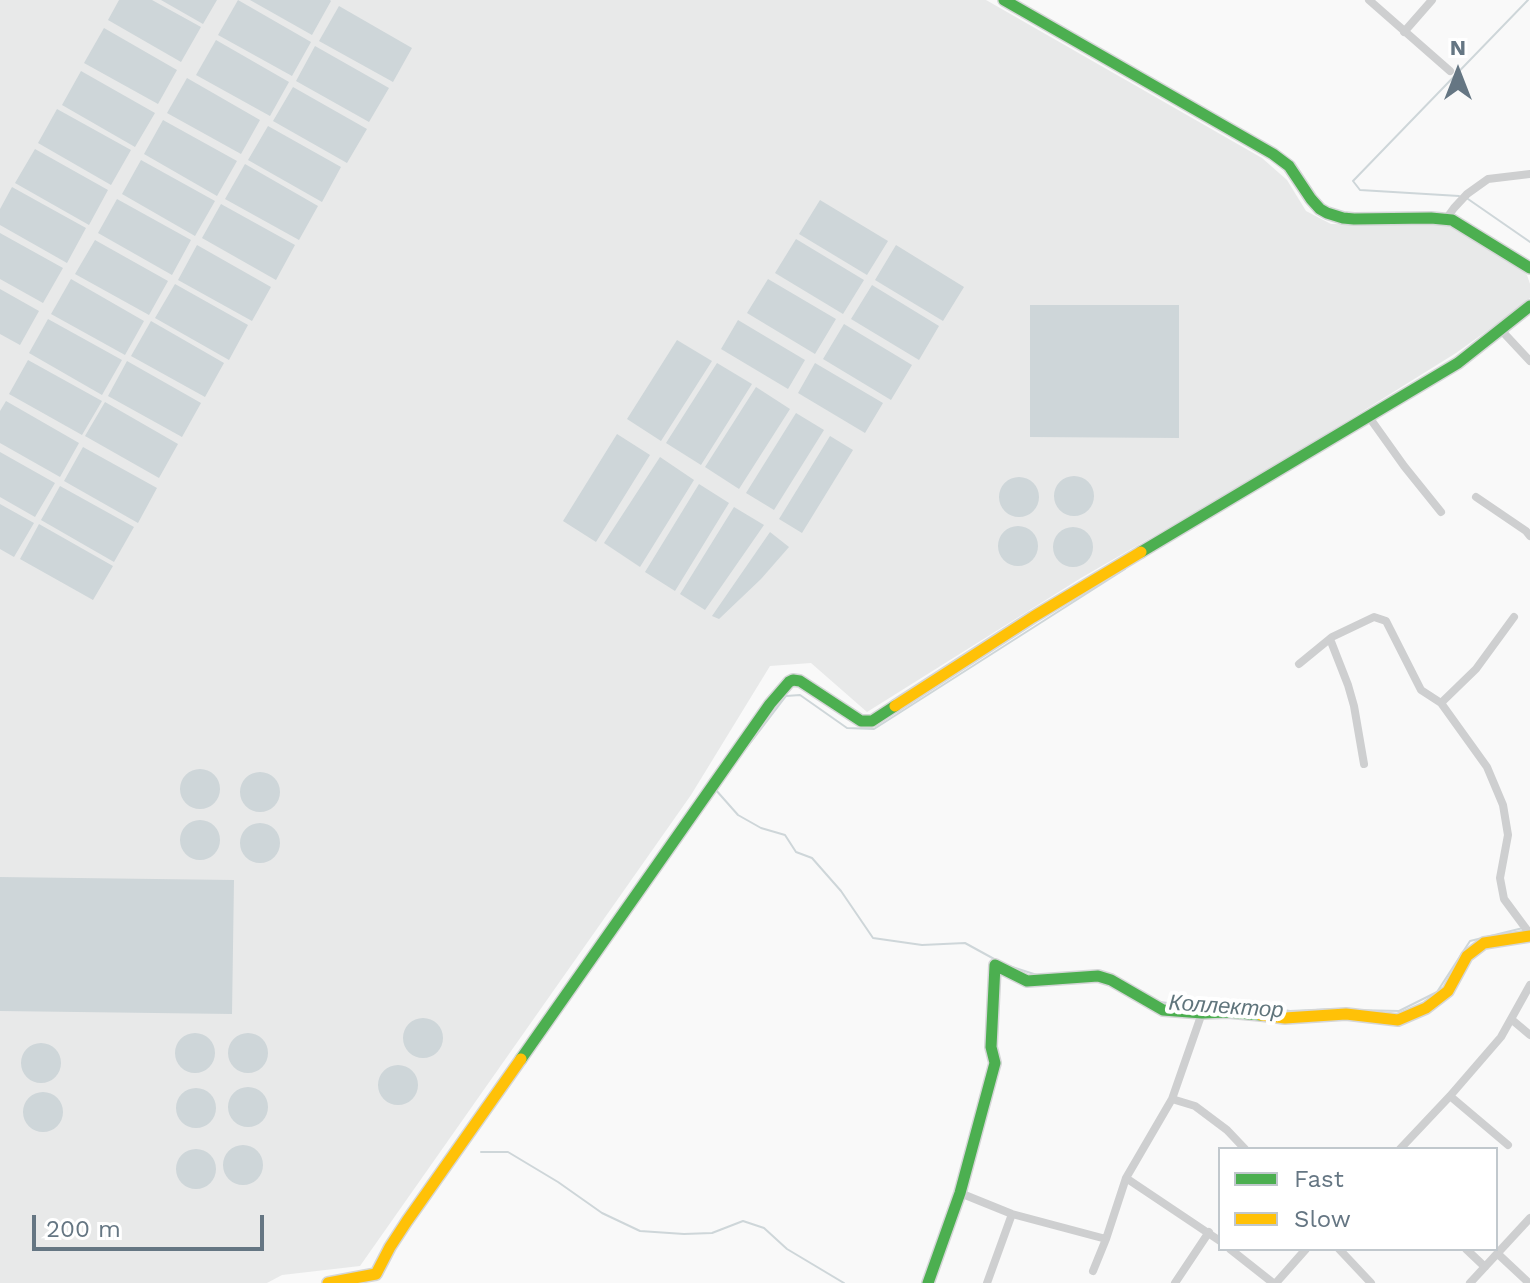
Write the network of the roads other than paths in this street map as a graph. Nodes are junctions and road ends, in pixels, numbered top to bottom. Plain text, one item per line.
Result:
1 (1004, 0) edge
2 (1369, 0) edge
3 (1432, 0) edge
4 (1404, 32) junction
5 (1450, 71) dead end
6 (1530, 174) edge
7 (1446, 219) junction
8 (1530, 268) edge
9 (1530, 306) edge
10 (1501, 330) junction
11 (1530, 361) edge
12 (1369, 417) junction
13 (1476, 497) dead end
14 (1441, 512) dead end
15 (1530, 536) edge
16 (1514, 617) dead end
17 (1330, 639) junction
18 (1299, 664) dead end
19 (1441, 703) junction
20 (1364, 764) dead end
21 (1530, 935) edge
22 (1530, 985) edge
23 (1202, 1013) junction
24 (1511, 1019) junction
25 (1530, 1035) edge
26 (1450, 1096) junction
27 (1172, 1099) junction
28 (1508, 1145) dead end
29 (1243, 1147) edge
30 (1402, 1147) edge
31 (1126, 1178) junction
32 (960, 1193) junction
33 (1012, 1214) junction
34 (1530, 1218) edge
35 (1209, 1232) junction
36 (1106, 1239) junction
37 (1218, 1239) edge
38 (1233, 1251) edge
39 (1304, 1251) edge
40 (1341, 1251) edge
41 (1468, 1251) edge
42 (1498, 1254) junction
43 (1485, 1267) junction
44 (1093, 1271) dead end
45 (328, 1283) edge
46 (928, 1283) edge
47 (987, 1283) edge
48 (1175, 1283) edge
49 (1274, 1283) edge
50 (1371, 1283) edge
51 (1470, 1283) edge
52 (1529, 1283) edge

1 - 7 street
2 - 4 street
3 - 4 street
4 - 5 street
6 - 7 street
7 - 8 street
9 - 10 street
10 - 11 street
10 - 12 street
12 - 14 street
12 - 45 street
13 - 15 street
16 - 19 street
17 - 18 street
17 - 19 street
17 - 20 street
19 - 21 street
21 - 23 street
22 - 24 street
23 - 27 street
23 - 32 street
24 - 25 street
24 - 26 street
26 - 28 street
26 - 30 street
27 - 29 street
27 - 31 street
31 - 35 street
31 - 36 street
32 - 33 street
32 - 46 street
33 - 36 street
33 - 47 street
34 - 42 street
35 - 37 street
35 - 48 street
36 - 44 street
38 - 49 street
39 - 49 street
40 - 50 street
41 - 43 street
42 - 43 street
42 - 52 street
43 - 51 street

